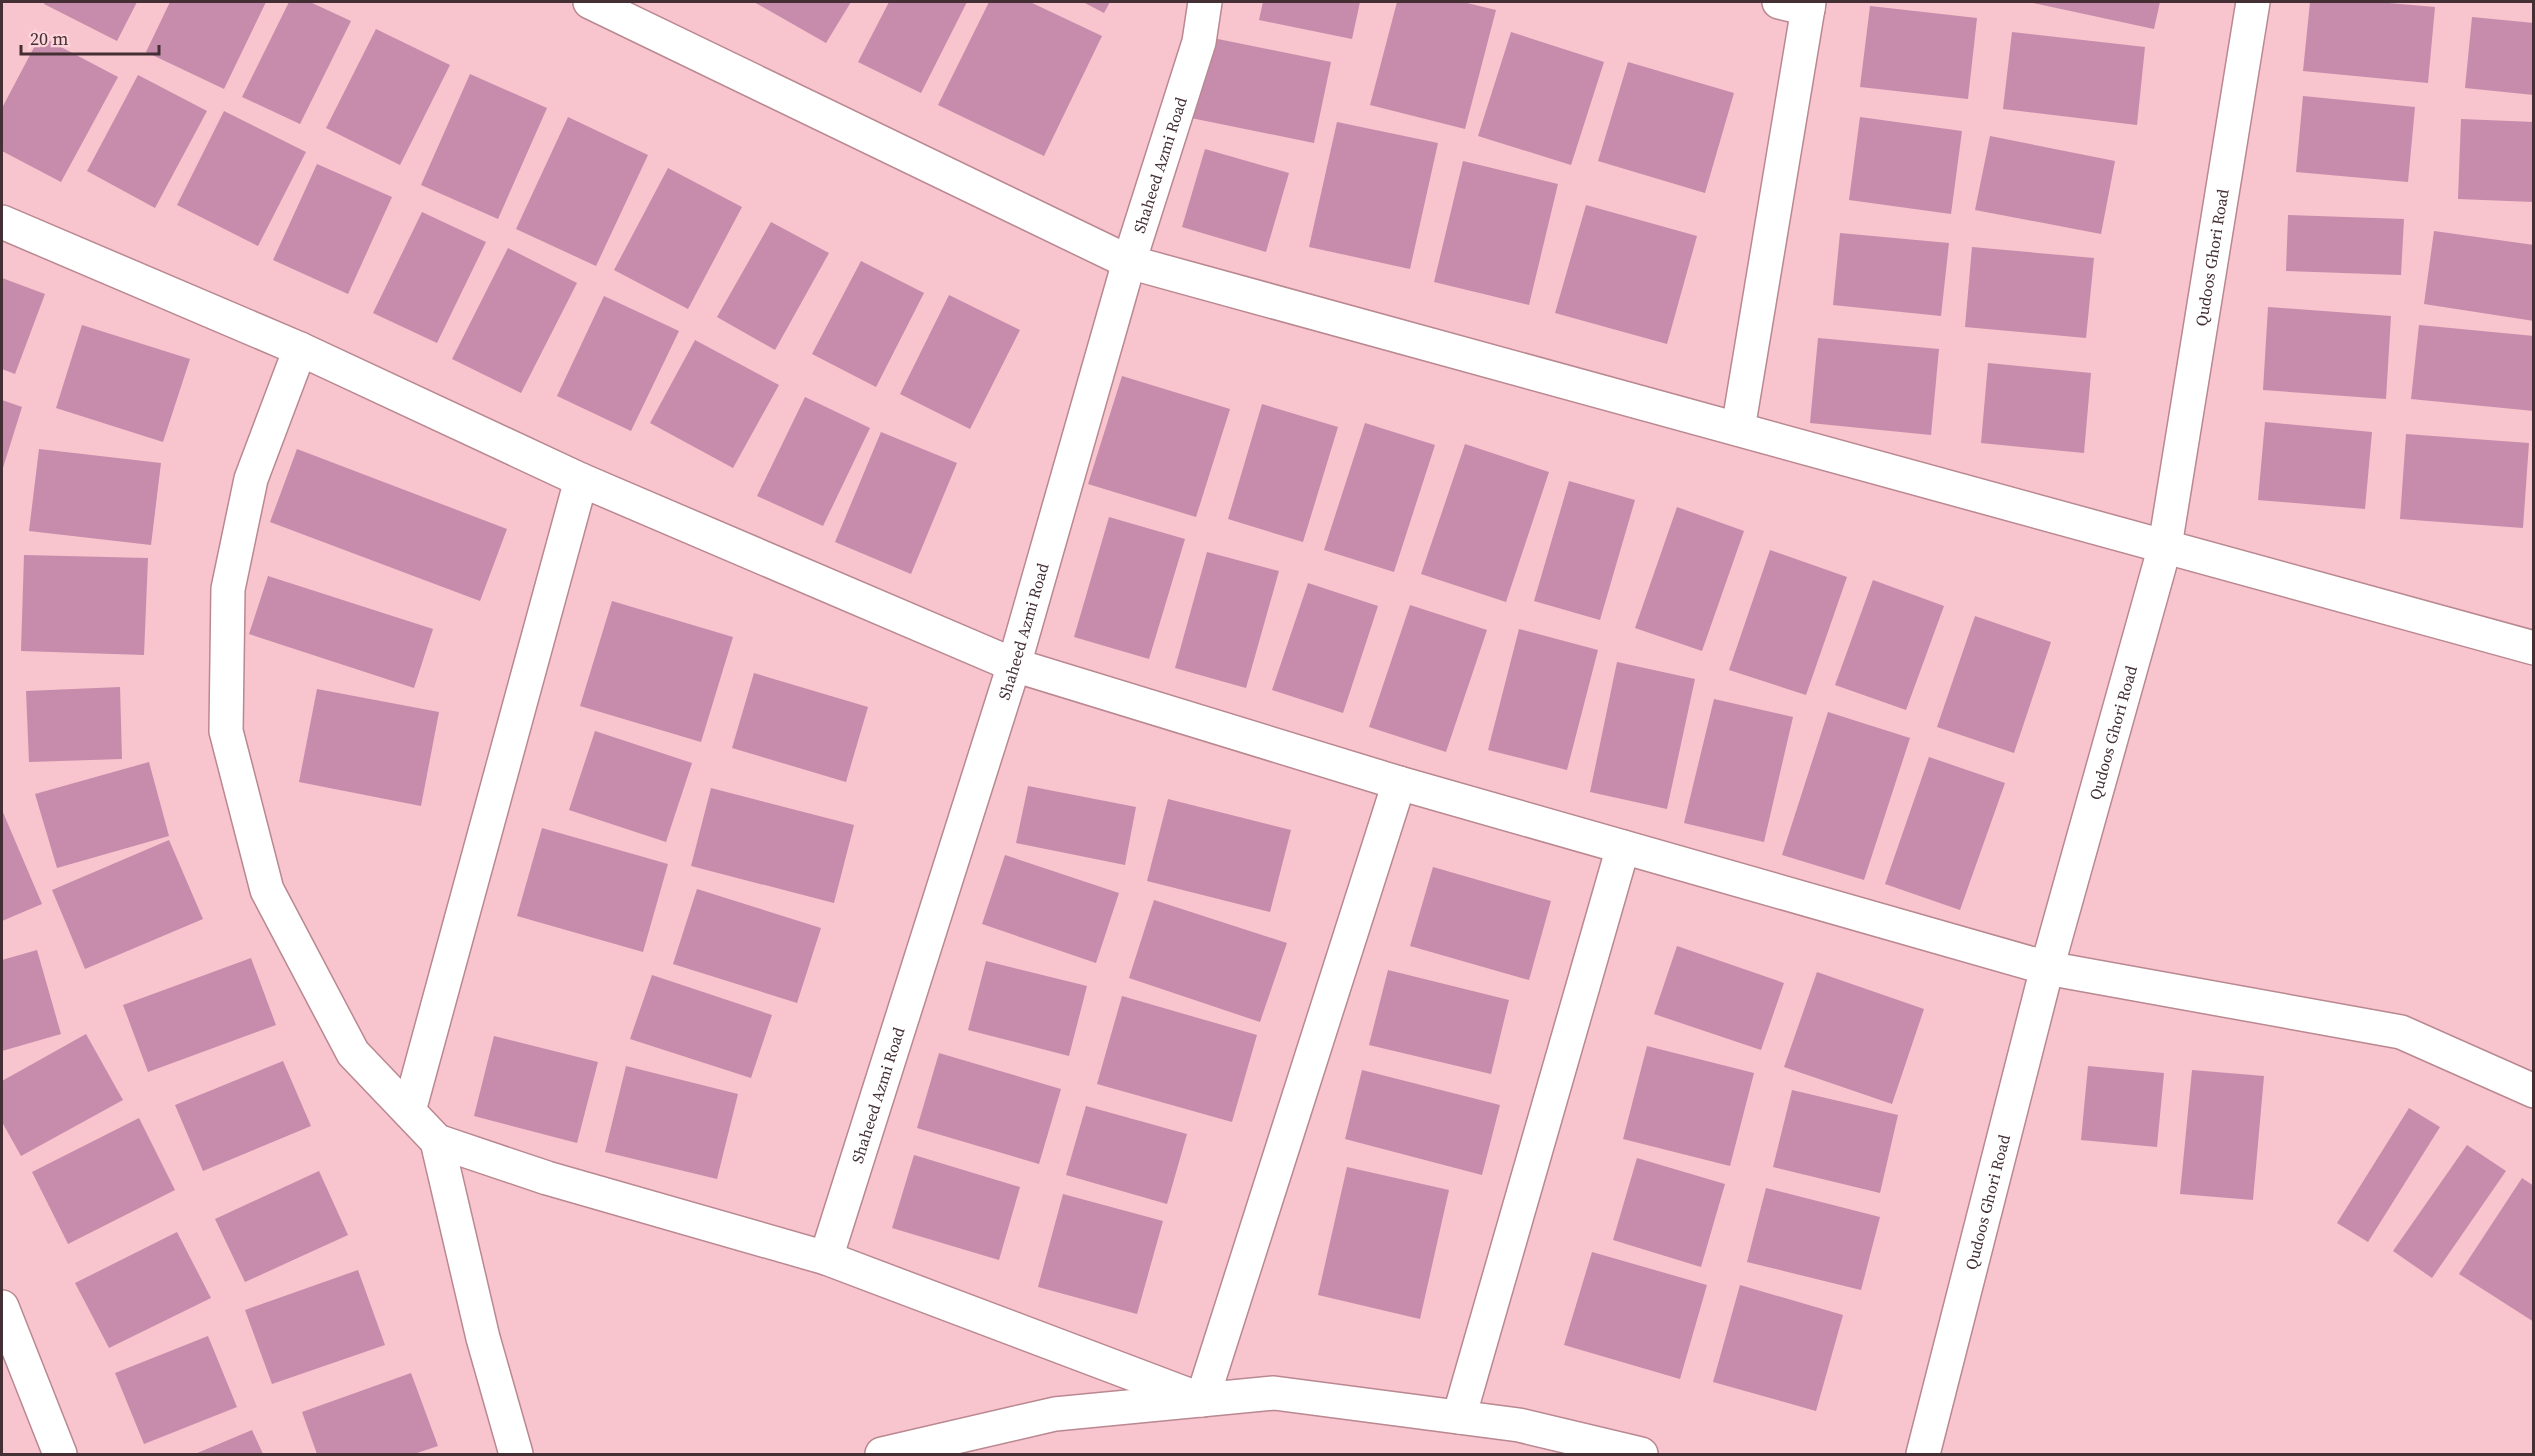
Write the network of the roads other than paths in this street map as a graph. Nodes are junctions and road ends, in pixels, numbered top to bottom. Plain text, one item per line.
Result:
1 (590, 2) edge
2 (1205, 2) edge
3 (2253, 2) edge
4 (1798, 4) edge
5 (2, 222) edge
6 (1129, 262) junction
7 (300, 349) junction
8 (1738, 429) junction
9 (582, 480) junction
10 (2165, 546) junction
11 (2534, 648) edge
12 (1014, 665) junction
13 (1399, 783) junction
14 (1623, 847) junction
15 (2047, 968) junction
16 (2534, 1091) edge
17 (409, 1111) junction
18 (437, 1141) junction
19 (826, 1257) junction
20 (2, 1307) edge
21 (9, 1346) edge
22 (1202, 1400) junction
23 (1459, 1417) junction
24 (60, 1455) edge
25 (516, 1455) edge
26 (882, 1455) edge
27 (1641, 1455) edge
28 (1923, 1455) edge

1 - 6 street
2 - 6 street, Shaheed Azmi Road
3 - 10 street, Qudoos Ghori Road
4 - 8 street
5 - 7 street
6 - 8 street
6 - 12 street, Shaheed Azmi Road
7 - 9 street
7 - 17 street
8 - 10 street
9 - 12 street
9 - 17 street
10 - 11 street
10 - 15 street, Qudoos Ghori Road
12 - 13 street
12 - 19 street, Shaheed Azmi Road
13 - 14 street
13 - 22 street
14 - 15 street
14 - 23 street
15 - 16 street
15 - 28 street, Qudoos Ghori Road
17 - 18 street
18 - 19 street
18 - 25 street
19 - 22 street
20 - 21 street
21 - 24 street
22 - 23 street
22 - 26 street
23 - 27 street

